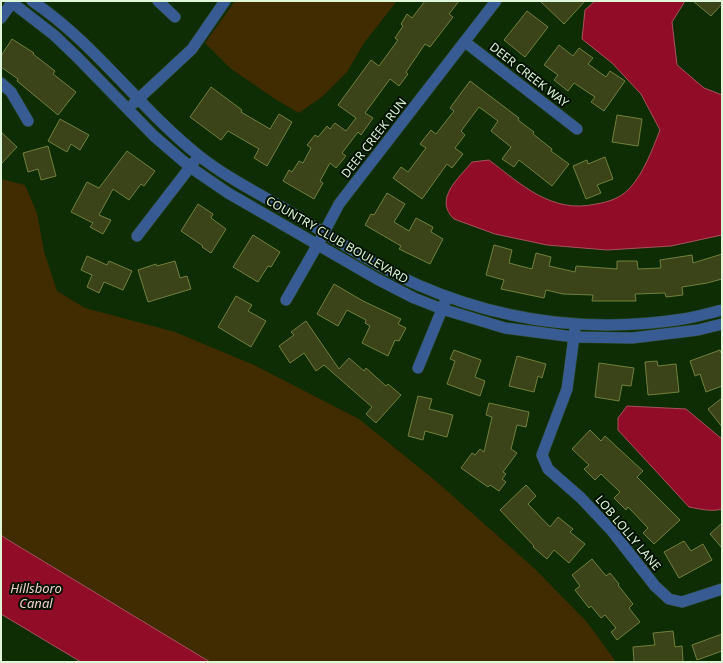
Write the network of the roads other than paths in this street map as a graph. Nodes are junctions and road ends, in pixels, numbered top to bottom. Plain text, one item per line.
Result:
1 (11, 1) edge
2 (32, 1) edge
3 (158, 1) edge
4 (225, 1) edge
5 (496, 1) edge
6 (175, 17) dead end
7 (1, 18) edge
8 (465, 42) junction
9 (1, 83) edge
10 (139, 99) junction
11 (128, 109) junction
12 (28, 121) dead end
13 (577, 129) dead end
14 (199, 156) junction
15 (190, 167) junction
16 (324, 233) junction
17 (137, 236) dead end
18 (318, 244) junction
19 (448, 296) junction
20 (286, 300) dead end
21 (442, 309) junction
22 (722, 310) edge
23 (722, 324) edge
24 (576, 325) junction
25 (574, 337) junction
26 (418, 368) dead end
27 (722, 590) edge

1 - 7 street
1 - 11 street, COUNTRY CLUB BOULEVARD
2 - 10 street, COUNTRY CLUB BOULEVARD
3 - 6 street
4 - 10 street
5 - 8 street, DEER CREEK RUN
8 - 13 street, DEER CREEK WAY
8 - 16 street, DEER CREEK RUN
9 - 12 street
10 - 11 street
10 - 14 street, COUNTRY CLUB BOULEVARD
11 - 15 street, COUNTRY CLUB BOULEVARD
14 - 15 street
14 - 16 street, COUNTRY CLUB BOULEVARD
15 - 17 street
15 - 18 street, COUNTRY CLUB BOULEVARD
16 - 18 street, DEER CREEK RUN
16 - 19 street, COUNTRY CLUB BOULEVARD
18 - 20 street, DEER CREEK RUN
18 - 21 street, COUNTRY CLUB BOULEVARD
19 - 21 street
19 - 24 street, COUNTRY CLUB BOULEVARD
21 - 25 street, COUNTRY CLUB BOULEVARD
21 - 26 street
22 - 24 street, COUNTRY CLUB BOULEVARD
23 - 25 street, COUNTRY CLUB BOULEVARD
24 - 25 street, LOB LOLLY LANE
25 - 27 street, LOB LOLLY LANE

